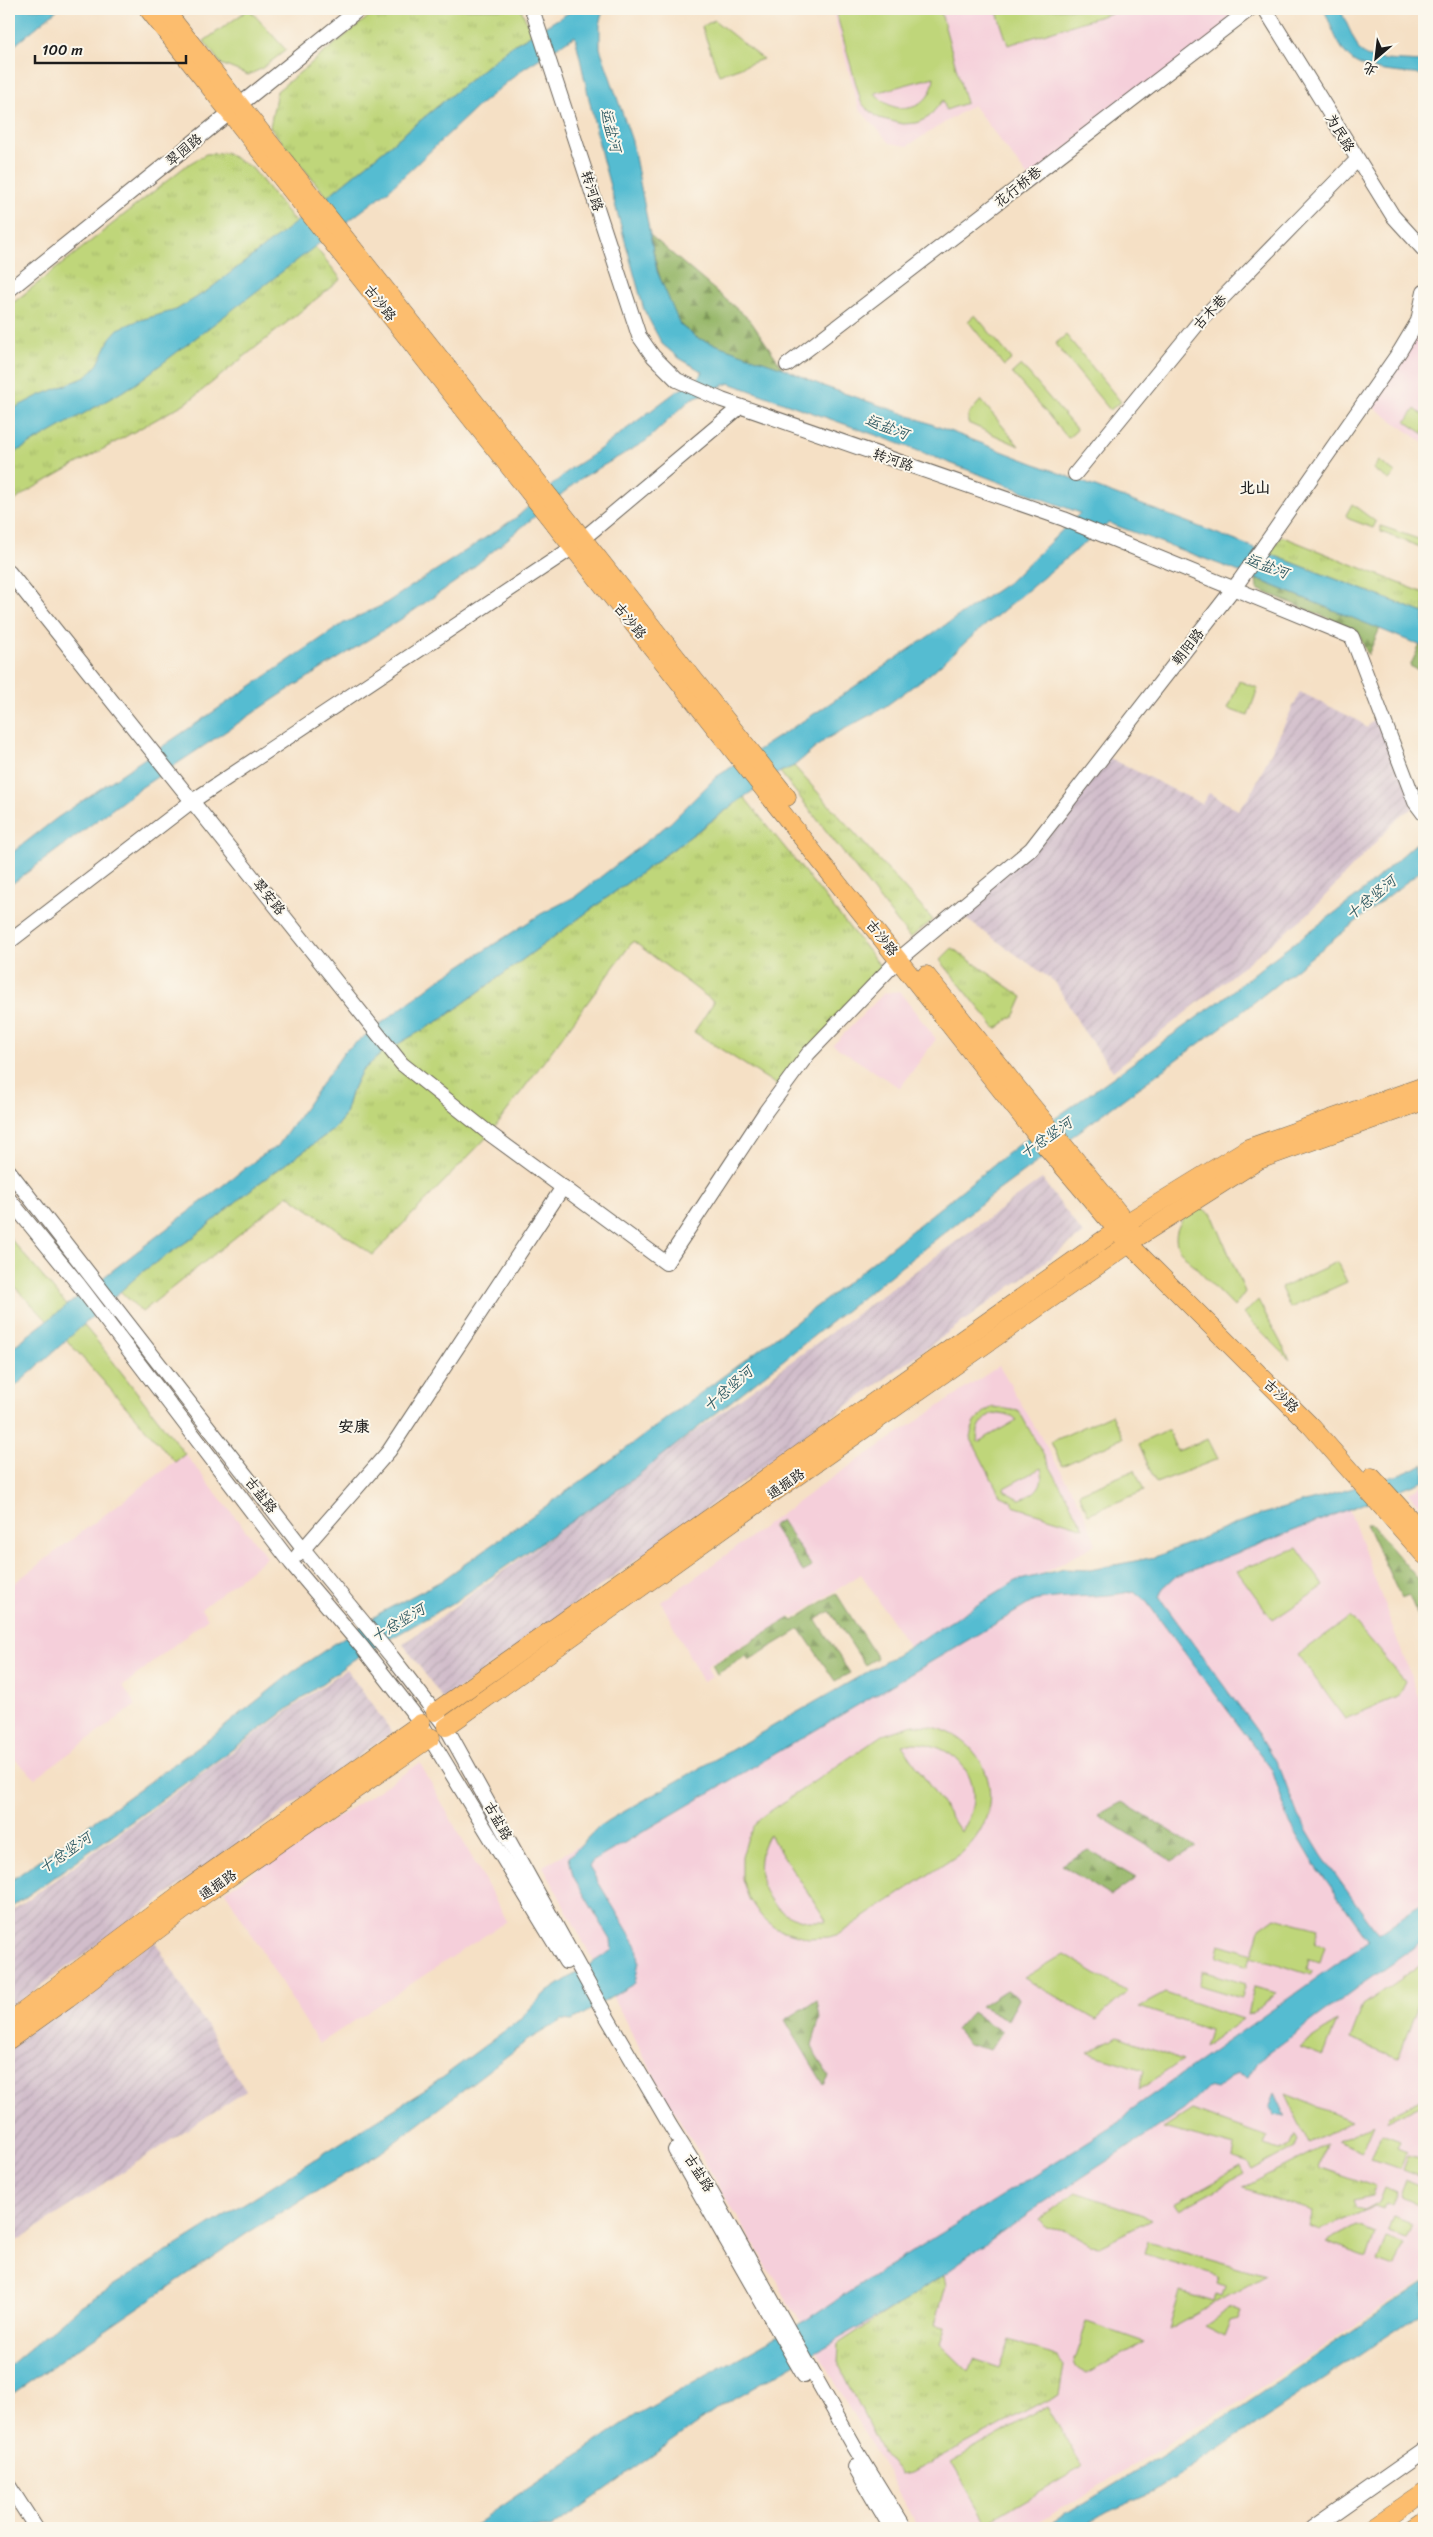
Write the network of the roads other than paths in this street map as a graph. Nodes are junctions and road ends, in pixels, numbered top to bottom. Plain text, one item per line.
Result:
1 (148, 9) edge
2 (164, 9) edge
3 (359, 9) edge
4 (1250, 9) edge
5 (1265, 9) edge
6 (533, 12) edge
7 (236, 109) junction
8 (1357, 160) junction
9 (1424, 250) edge
10 (9, 290) edge
11 (1424, 292) edge
12 (787, 365) dead end
13 (740, 407) junction
14 (1074, 474) dead end
15 (578, 544) junction
16 (9, 572) edge
17 (1237, 584) junction
18 (191, 802) junction
19 (1424, 814) edge
20 (9, 942) edge
21 (903, 956) junction
22 (1424, 1086) edge
23 (1424, 1101) edge
24 (9, 1171) edge
25 (563, 1187) junction
26 (9, 1199) edge
27 (1122, 1227) junction
28 (1133, 1240) junction
29 (666, 1263) joint
30 (1424, 1534) edge
31 (304, 1550) junction
32 (1424, 1555) edge
33 (291, 1563) junction
34 (435, 1712) junction
35 (421, 1723) junction
36 (446, 1727) junction
37 (431, 1737) junction
38 (573, 1965) junction
39 (9, 2022) edge
40 (9, 2040) edge
41 (803, 2364) junction
42 (1424, 2450) edge
43 (9, 2486) edge
44 (1424, 2492) edge
45 (1424, 2521) edge
46 (36, 2528) edge
47 (891, 2528) edge
48 (904, 2528) edge
49 (1312, 2528) edge
50 (1372, 2528) edge
51 (1414, 2528) edge

1 - 7 main road, 古沙路
2 - 7 main road, 古沙路
3 - 7 street, 翠园路
4 - 12 street, 花行桥巷
5 - 8 street, 为民路
6 - 13 street, 转河路
7 - 10 street, 翠园路
7 - 15 main road, 古沙路
8 - 9 street, 为民路
8 - 14 street, 古木巷
11 - 17 street, 朝阳路
13 - 15 street
13 - 17 street, 转河路
15 - 18 street
15 - 21 main road, 古沙路
16 - 18 street, 翠安路
17 - 19 street
17 - 21 street, 朝阳路
18 - 20 street
18 - 25 street, 翠安路
21 - 27 main road, 古沙路
21 - 29 street, 朝阳路
22 - 27 main road, 通掘路
23 - 28 main road, 通掘路
24 - 31 street, 古盐路
25 - 29 street, 翠安路
25 - 31 street
26 - 33 street, 古盐路
27 - 28 main road, 古沙路
27 - 34 main road, 通掘路
28 - 30 main road, 古沙路
28 - 32 main road, 古沙路
28 - 36 main road, 通掘路
31 - 33 street
31 - 34 street, 古盐路
33 - 35 street, 古盐路
34 - 35 street
34 - 36 street, 古盐路
35 - 37 street, 古盐路
35 - 39 main road, 通掘路
36 - 37 street
36 - 38 street, 古盐路
37 - 38 street, 古盐路
37 - 40 main road, 通掘路
38 - 41 street, 古盐路
41 - 47 street, 古盐路
41 - 48 street, 古盐路
42 - 49 street
43 - 46 street
44 - 50 main road
45 - 51 main road

